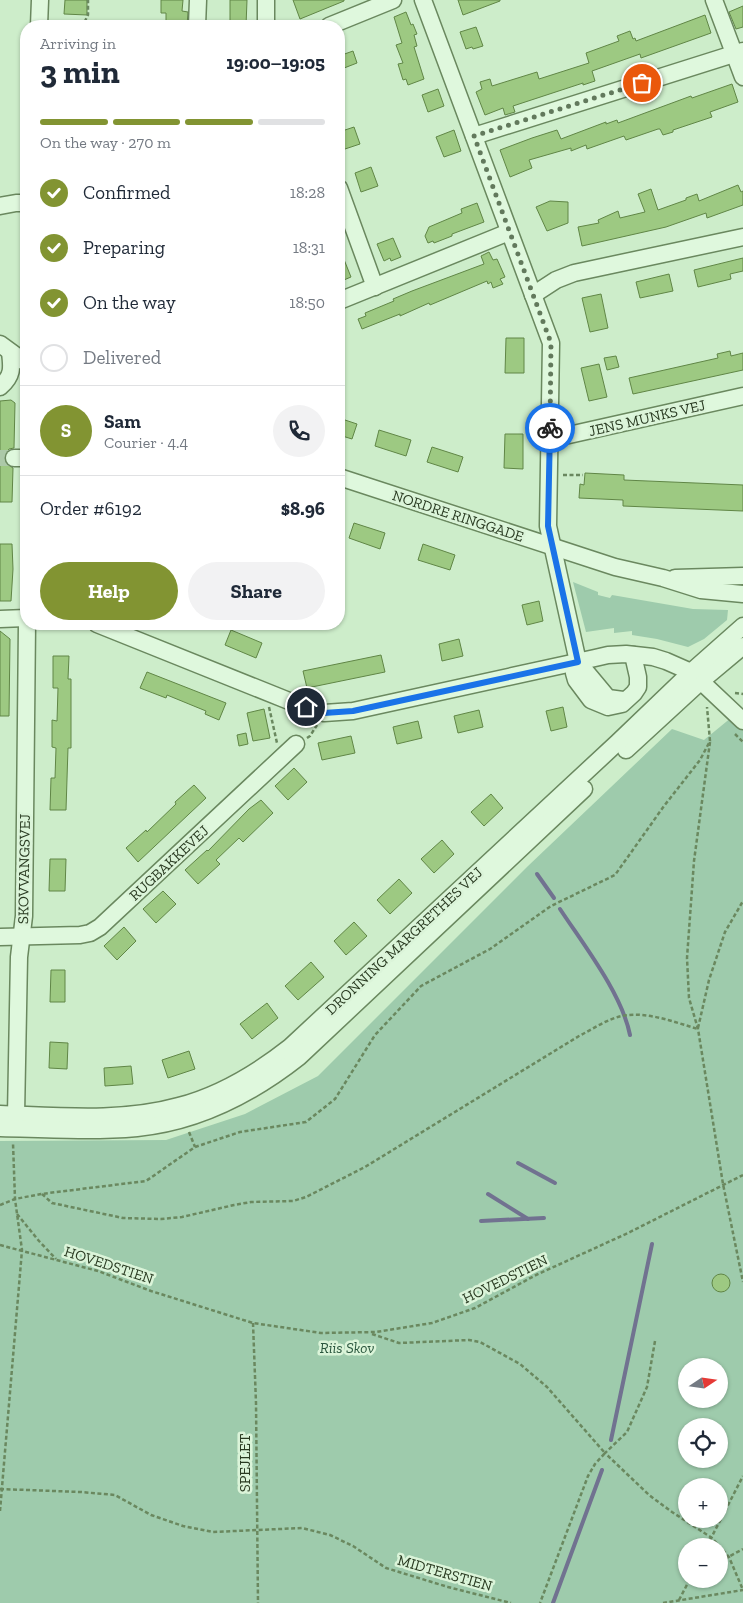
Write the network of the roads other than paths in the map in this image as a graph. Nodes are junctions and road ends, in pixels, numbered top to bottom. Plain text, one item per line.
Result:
1 (40, 0) edge
2 (198, 0) edge
3 (266, 0) edge
4 (393, 0) edge
5 (423, 0) edge
6 (714, 0) edge
7 (40, 20) edge
8 (197, 20) edge
9 (266, 20) edge
10 (344, 20) edge
11 (739, 53) edge
12 (743, 77) edge
13 (474, 136) junction
14 (20, 203) edge
15 (345, 204) edge
16 (0, 206) edge
17 (509, 232) junction
18 (743, 237) edge
19 (376, 286) junction
20 (533, 295) junction
21 (345, 299) edge
22 (5, 348) edge
23 (20, 359) edge
24 (4, 384) edge
25 (743, 396) edge
26 (550, 436) junction
27 (345, 479) edge
28 (552, 546) junction
29 (743, 576) edge
30 (663, 578) junction
31 (743, 594) edge
32 (20, 618) edge
33 (0, 619) edge
34 (743, 626) edge
35 (27, 630) edge
36 (112, 630) edge
37 (743, 646) edge
38 (633, 655) junction
39 (578, 662) junction
40 (695, 677) junction
41 (743, 721) edge
42 (296, 744) road end
43 (21, 936) junction
44 (0, 937) edge
45 (8, 1114) edge
46 (0, 1128) edge

1 - 7 street
2 - 8 street
3 - 9 street
4 - 10 street
5 - 13 street
6 - 11 street
11 - 12 street
11 - 13 street
13 - 17 street
14 - 16 street
15 - 19 street
17 - 19 street
17 - 20 street
18 - 20 street
19 - 21 street
20 - 26 street
22 - 23 street
22 - 24 street
25 - 26 street, JENS MUNKS VEJ
26 - 28 street
27 - 28 street, NORDRE RINGGADE
28 - 30 street, NORDRE RINGGADE
28 - 39 street
29 - 30 street, NORDRE RINGGADE
30 - 31 street, NORDRE RINGGADE
32 - 33 street
34 - 40 street, DRONNING MARGRETHES VEJ
35 - 43 street, SKOVVANGSVEJ
36 - 39 street
37 - 40 street, DRONNING MARGRETHES VEJ
38 - 39 street
38 - 39 street
38 - 40 street
40 - 41 street
40 - 45 street, DRONNING MARGRETHES VEJ
40 - 46 street, DRONNING MARGRETHES VEJ
42 - 43 street, RUGBAKKEVEJ
43 - 44 street, RUGBAKKEVEJ
43 - 45 street, SKOVVANGSVEJ

